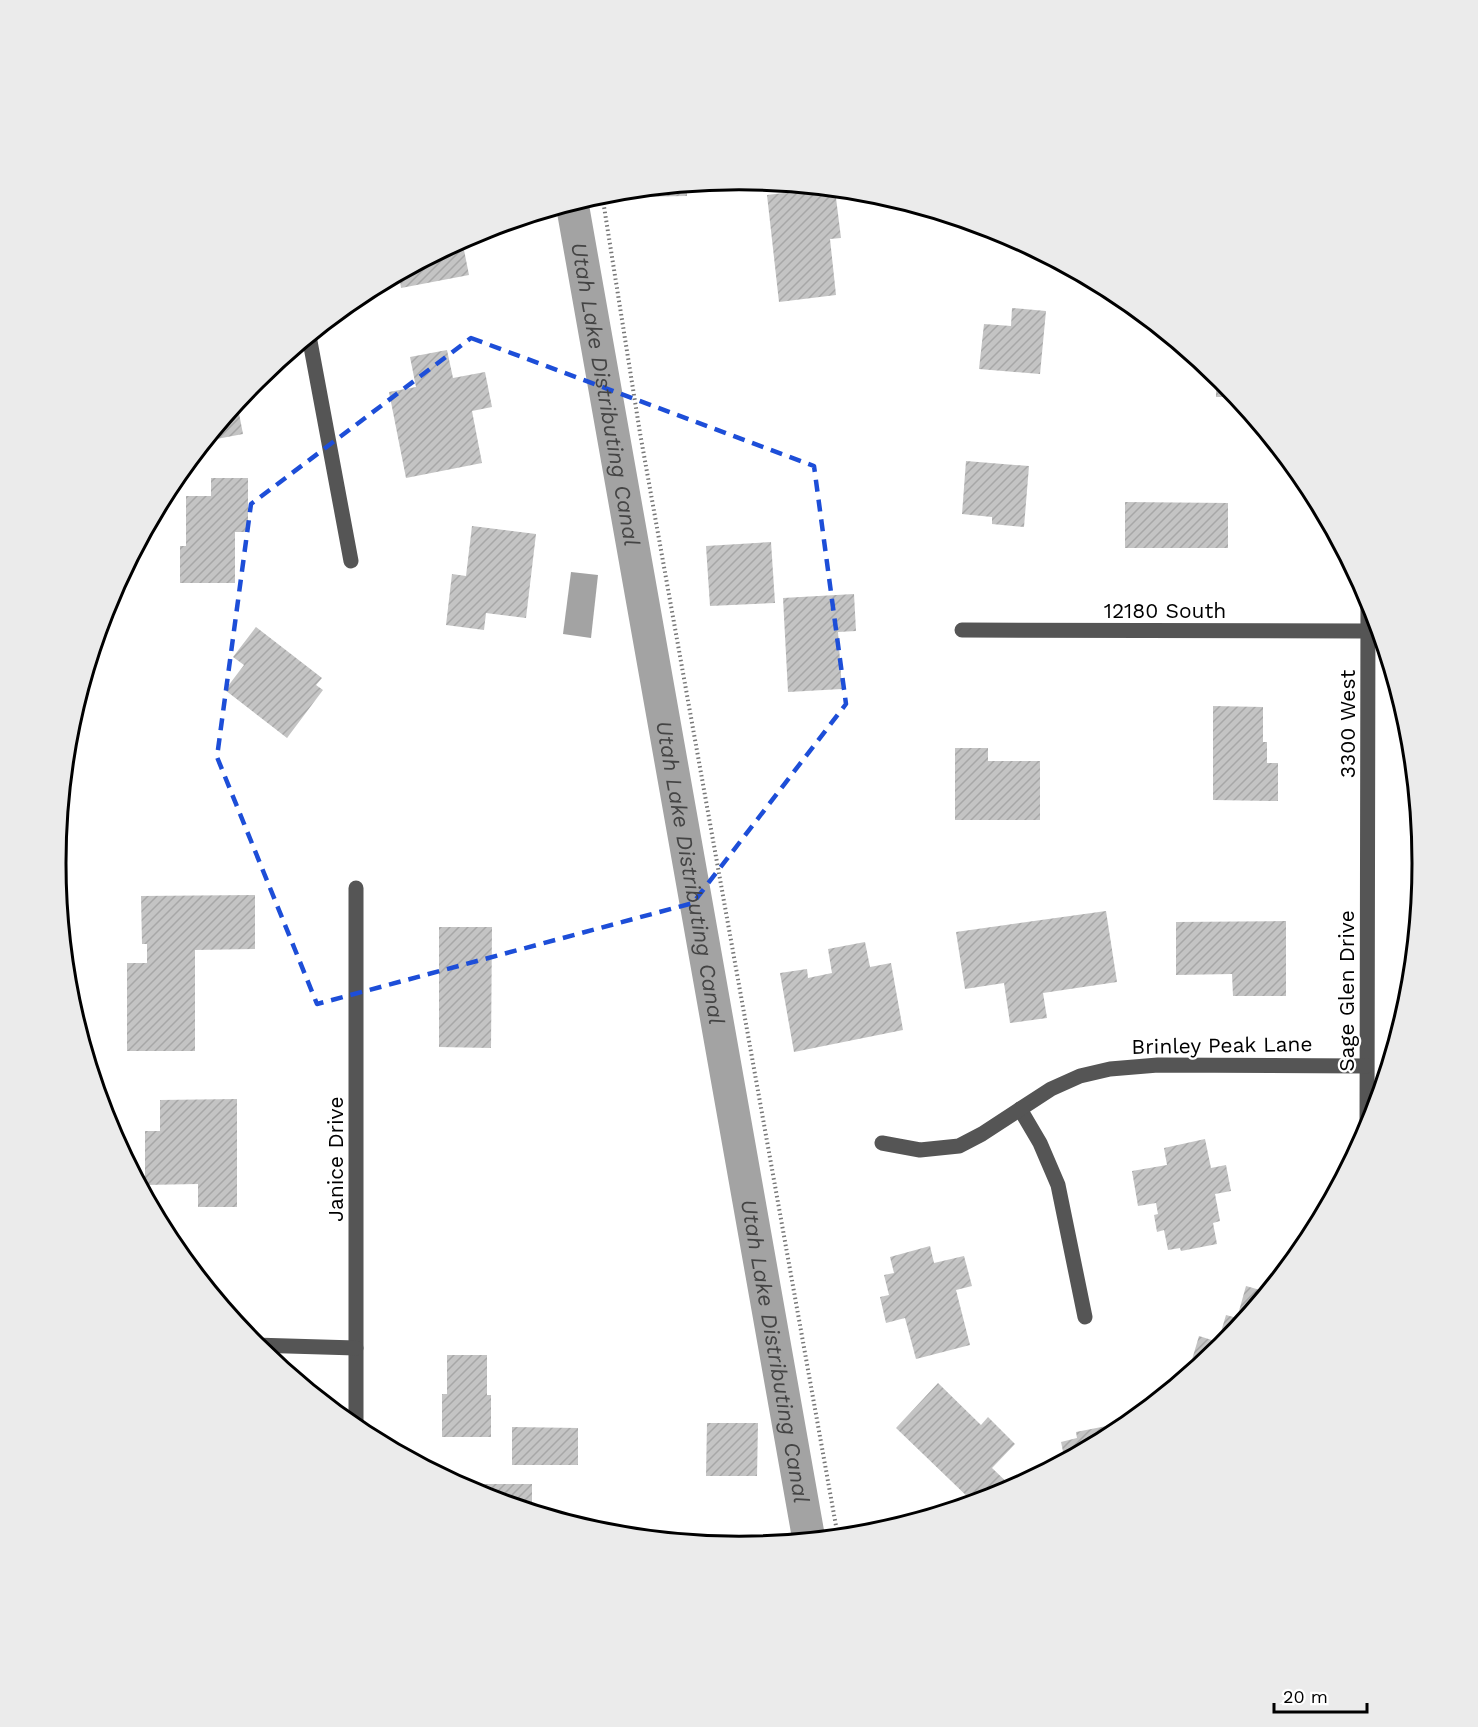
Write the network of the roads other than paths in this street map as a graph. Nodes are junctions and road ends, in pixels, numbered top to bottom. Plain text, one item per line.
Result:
1 (311, 345) edge
2 (351, 561) dead end
3 (1368, 625) edge
4 (962, 630) dead end
5 (1368, 631) junction
6 (1367, 850) joint
7 (356, 888) dead end
8 (1366, 1066) junction
9 (1366, 1107) edge
10 (1020, 1109) junction
11 (882, 1143) dead end
12 (1085, 1317) dead end
13 (270, 1345) edge
14 (356, 1348) junction
15 (356, 1416) edge

1 - 2 street
3 - 5 street, 3300 West
4 - 5 street, 12180 South
5 - 6 street, 3300 West
6 - 8 street, Sage Glen Drive
7 - 14 street, Janice Drive
8 - 9 street, Sage Glen Drive
8 - 10 street, Brinley Peak Lane
10 - 11 street, Brinley Peak Lane
10 - 12 street
13 - 14 street
14 - 15 street, Janice Drive

